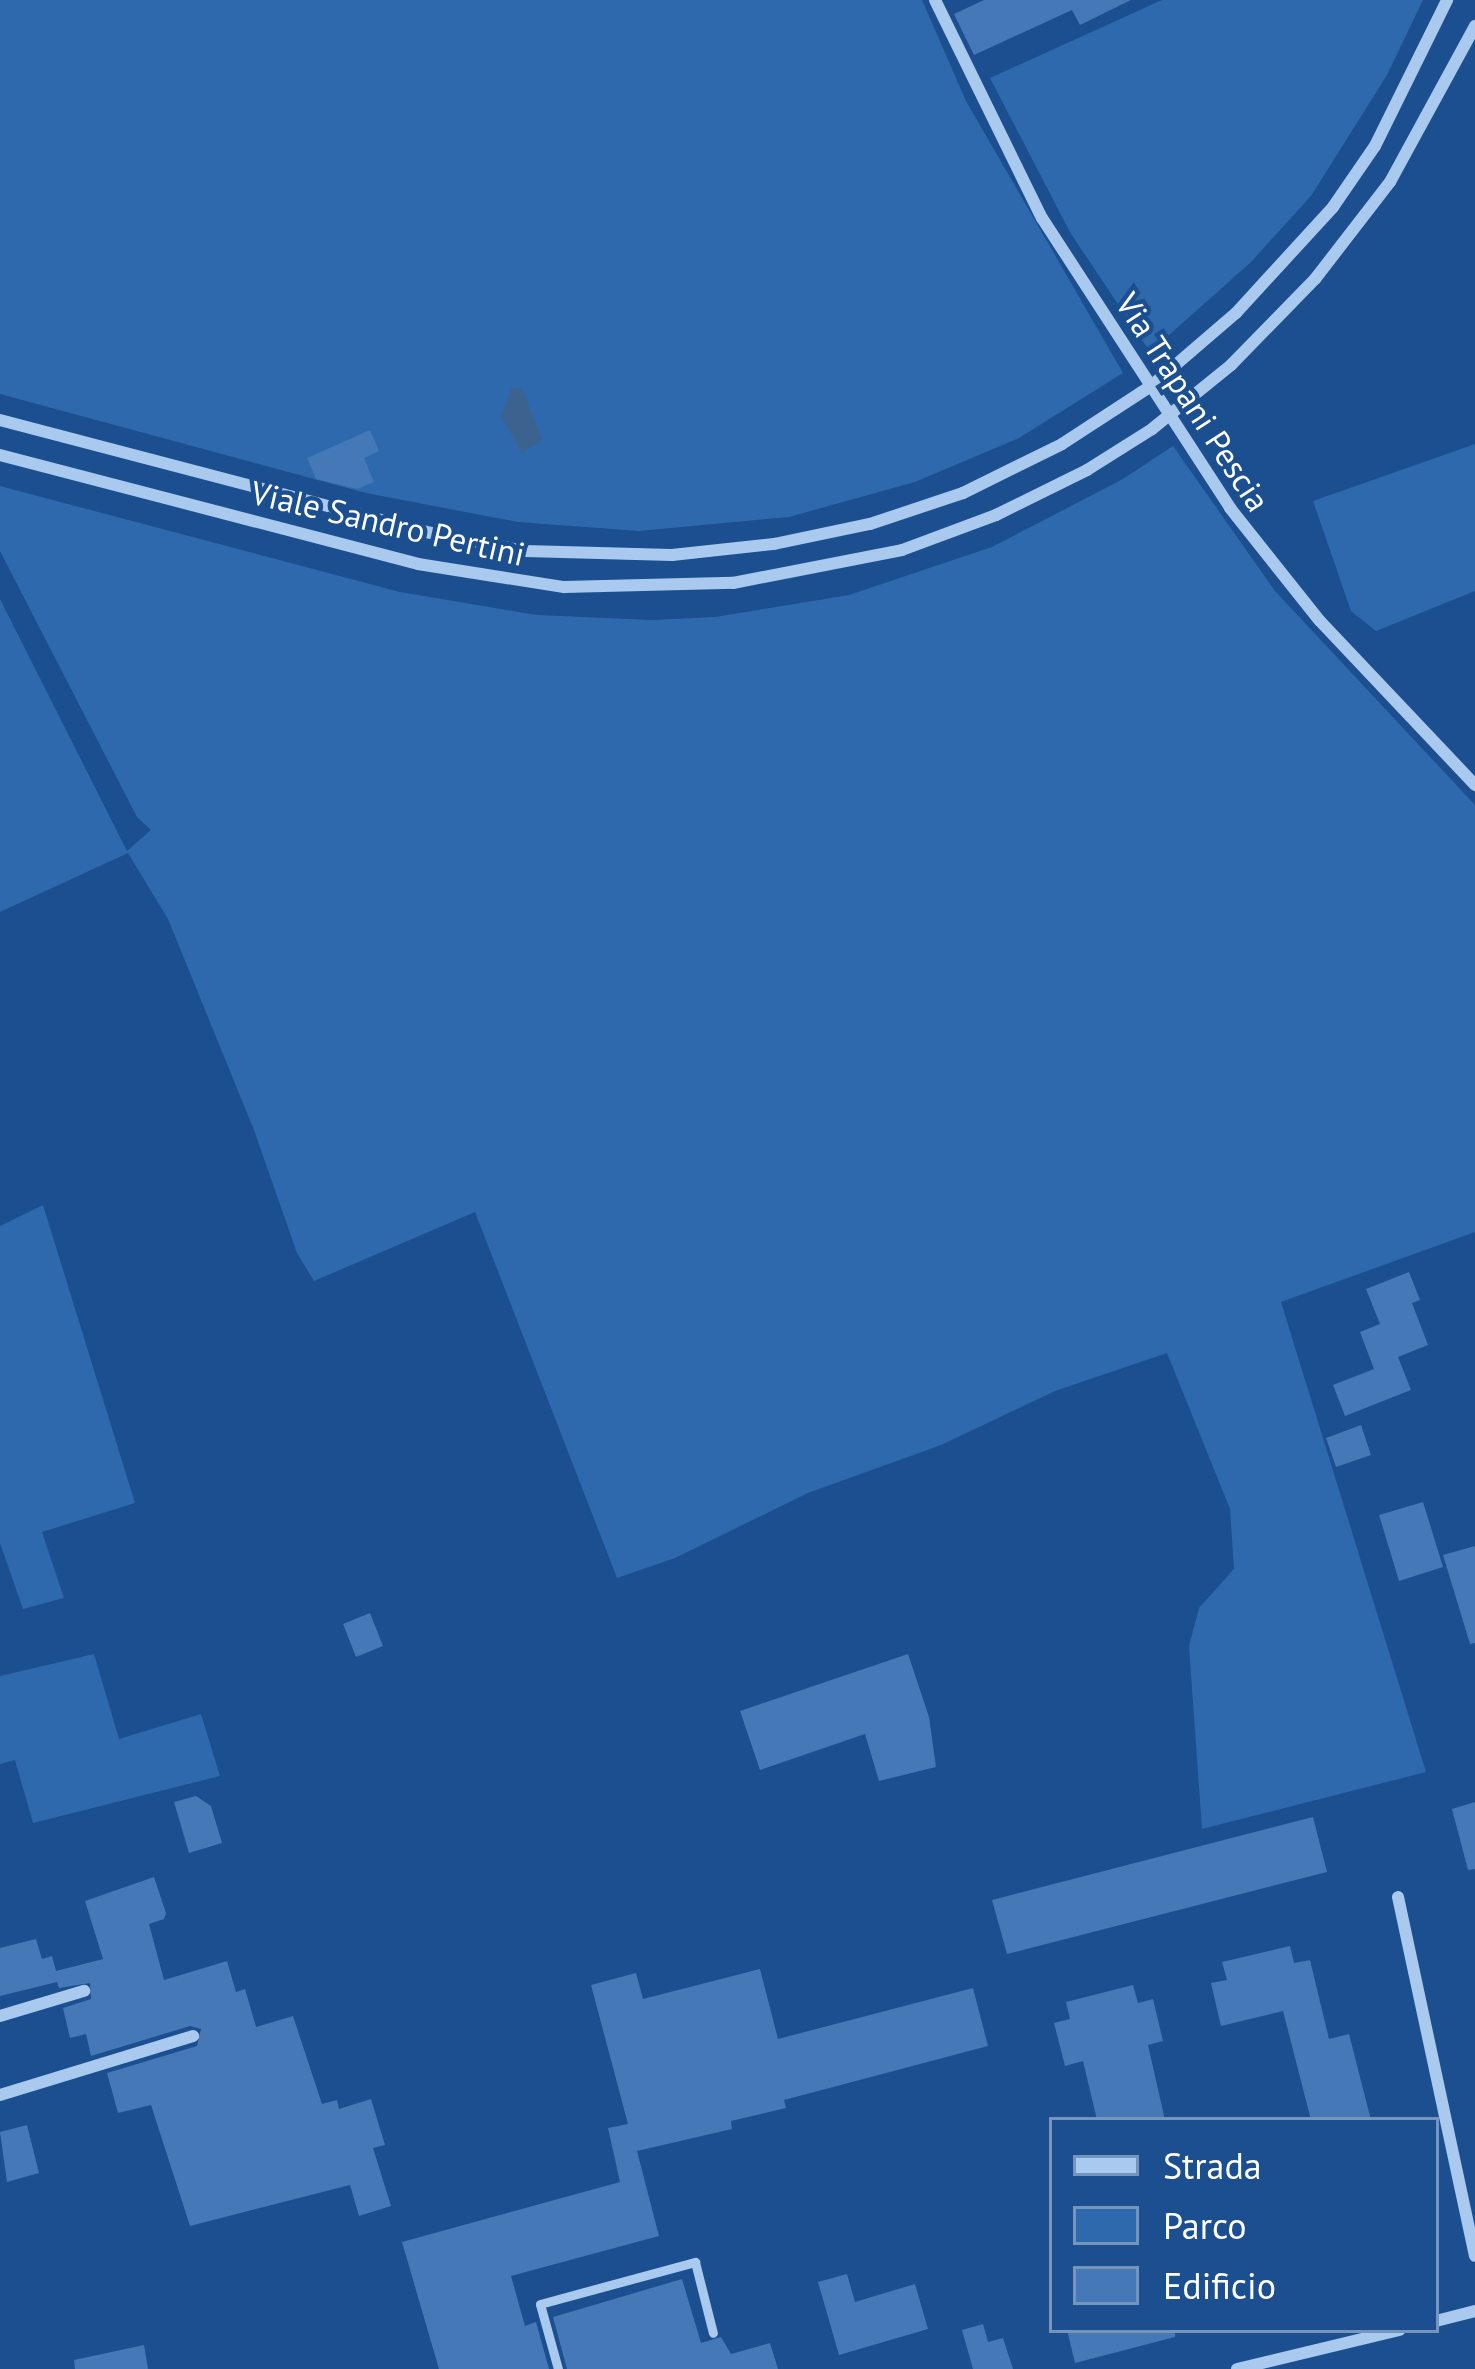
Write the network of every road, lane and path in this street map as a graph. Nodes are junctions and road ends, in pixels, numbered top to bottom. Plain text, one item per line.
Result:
1 (935, 0) edge
2 (1448, 0) edge
3 (1475, 26) edge
4 (1151, 386) junction
5 (1171, 415) junction
6 (0, 420) edge
7 (0, 455) edge
8 (1475, 785) edge
9 (1398, 1898) dead end
10 (84, 1991) dead end
11 (0, 2017) edge
12 (193, 2036) dead end
13 (0, 2095) edge
14 (1475, 2256) edge
15 (1475, 2311) edge
16 (1439, 2320) edge
17 (713, 2333) dead end
18 (1387, 2333) edge
19 (558, 2369) edge
20 (1237, 2369) edge

1 - 4 street, Via Trapani Pescia
2 - 4 street, Viale Sandro Pertini
3 - 5 street, Viale Sandro Pertini
4 - 5 street, Via Trapani Pescia
4 - 6 street, Viale Sandro Pertini
5 - 7 street, Viale Sandro Pertini
5 - 8 street, Via Trapani Pescia
9 - 14 street
10 - 11 street
12 - 13 street
15 - 16 street
17 - 19 lane
18 - 20 street

